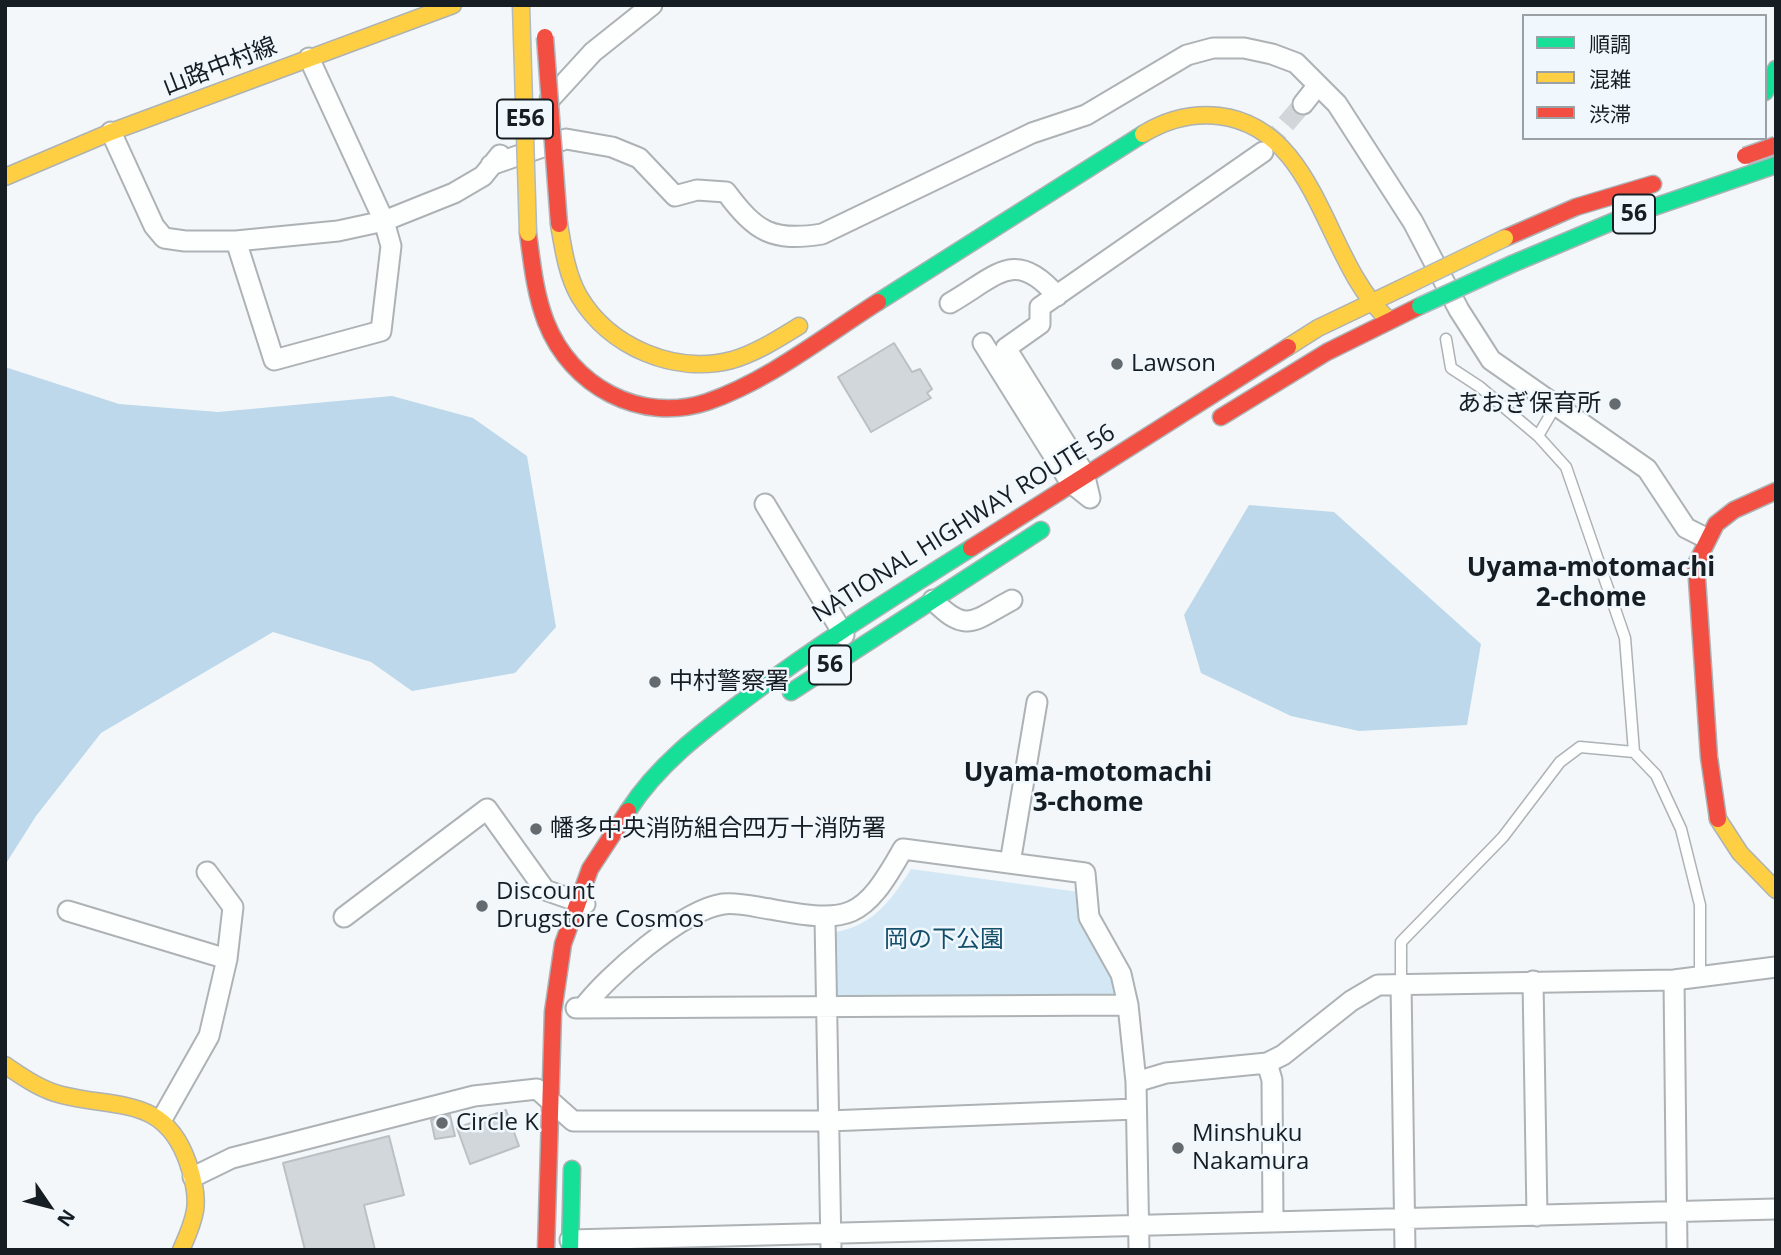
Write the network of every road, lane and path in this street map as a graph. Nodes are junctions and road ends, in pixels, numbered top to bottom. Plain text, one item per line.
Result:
1 (453, 5) edge
2 (522, 5) edge
3 (652, 5) edge
4 (544, 17) dead end
5 (309, 58) junction
6 (1776, 69) edge
7 (1318, 85) junction
8 (1767, 88) edge
9 (1303, 104) tunnel mouth
10 (111, 132) junction
11 (1766, 140) edge
12 (1776, 145) edge
13 (1263, 152) tunnel mouth
14 (1776, 157) edge
15 (1738, 158) dead end
16 (491, 165) junction
17 (1776, 165) edge
18 (5, 177) edge
19 (1667, 179) dead end
20 (384, 221) junction
21 (236, 241) junction
22 (1386, 287) junction
23 (1057, 296) junction
24 (950, 303) dead end
25 (1368, 303) junction
26 (818, 315) dead end
27 (1389, 320) junction
28 (1446, 339) dead end
29 (983, 343) dead end
30 (1556, 405) junction
31 (1202, 429) dead end
32 (1538, 436) junction
33 (1077, 478) junction
34 (1776, 491) edge
35 (1090, 498) dead end
36 (765, 504) dead end
37 (1056, 520) dead end
38 (1704, 537) junction
39 (933, 600) junction
40 (1012, 600) dead end
41 (841, 629) junction
42 (854, 650) junction
43 (1037, 702) dead end
44 (775, 704) dead end
45 (1634, 752) junction
46 (660, 795) dead end
47 (618, 856) dead end
48 (1010, 863) junction
49 (207, 872) dead end
50 (1776, 890) edge
51 (589, 902) junction
52 (68, 911) dead end
53 (344, 917) dead end
54 (825, 918) junction
55 (227, 959) junction
56 (1776, 967) edge
57 (1700, 977) junction
58 (1674, 980) junction
59 (1533, 981) junction
60 (1401, 983) junction
61 (574, 1003) junction
62 (1128, 1006) junction
63 (826, 1007) junction
64 (1267, 1063) junction
65 (5, 1065) edge
66 (1136, 1082) junction
67 (572, 1094) dead end
68 (551, 1100) junction
69 (1136, 1109) junction
70 (162, 1119) junction
71 (828, 1121) junction
72 (572, 1134) junction
73 (193, 1177) junction
74 (1776, 1209) edge
75 (1676, 1212) junction
76 (1537, 1216) junction
77 (1404, 1219) junction
78 (1273, 1222) junction
79 (1138, 1226) junction
80 (830, 1242) edge
81 (570, 1245) edge
82 (181, 1250) edge
83 (545, 1250) edge
84 (1139, 1250) edge
85 (1405, 1250) edge
86 (1677, 1250) edge

1 - 5 main road, 山路中村線
2 - 25 main road, E56, bridge
3 - 16 street
4 - 26 main road, E56, bridge
5 - 10 main road, 山路中村線
5 - 20 street
6 - 8 main road
7 - 9 street
7 - 16 street
7 - 30 street
10 - 18 main road, 山路中村線
10 - 21 street
11 - 14 main road
12 - 15 main road, bridge
13 - 23 street
16 - 20 street
17 - 27 main road, 56, bridge
19 - 22 main road, NATIONAL HIGHWAY ROUTE 56 / 56, bridge
20 - 21 street
20 - 21 street
22 - 25 main road, NATIONAL HIGHWAY ROUTE 56 / 56
22 - 27 main road
23 - 24 street
23 - 33 street
25 - 27 main road
25 - 33 main road, NATIONAL HIGHWAY ROUTE 56 / 56
27 - 31 main road, 56
28 - 32 lane
29 - 33 street
30 - 32 lane
30 - 38 street
32 - 45 lane
33 - 35 street
33 - 41 main road, NATIONAL HIGHWAY ROUTE 56 / 56
34 - 38 main road
36 - 41 street
37 - 39 main road, NATIONAL HIGHWAY ROUTE 56 / 56
38 - 50 main road
39 - 40 street
39 - 42 main road, NATIONAL HIGHWAY ROUTE 56 / 56
41 - 42 street
41 - 51 main road, NATIONAL HIGHWAY ROUTE 56 / 56
42 - 44 main road, NATIONAL HIGHWAY ROUTE 56 / 56
43 - 48 street
45 - 57 lane
45 - 60 lane
46 - 47 main road
48 - 54 street
48 - 62 street
49 - 55 street
51 - 53 street
51 - 61 main road, NATIONAL HIGHWAY ROUTE 56 / 56
51 - 68 main road, NATIONAL HIGHWAY ROUTE 56 / 56
52 - 55 street
54 - 61 street
54 - 63 street
55 - 70 street
56 - 57 street
57 - 58 street
58 - 59 street
58 - 75 street
59 - 60 street
59 - 76 street
60 - 64 street
60 - 77 street
61 - 63 street
62 - 63 street
62 - 66 street
63 - 71 street
64 - 66 street
64 - 78 street
65 - 70 main road
66 - 69 street
67 - 72 main road
68 - 72 street
68 - 73 street
68 - 83 main road, NATIONAL HIGHWAY ROUTE 56 / 56
69 - 71 street
69 - 79 street
70 - 73 main road
71 - 72 street
71 - 80 street
72 - 81 main road
73 - 82 main road
74 - 75 street
75 - 76 street
75 - 86 street
76 - 77 street
77 - 78 street
77 - 85 street
78 - 79 street
79 - 80 street
79 - 84 street
80 - 81 street

